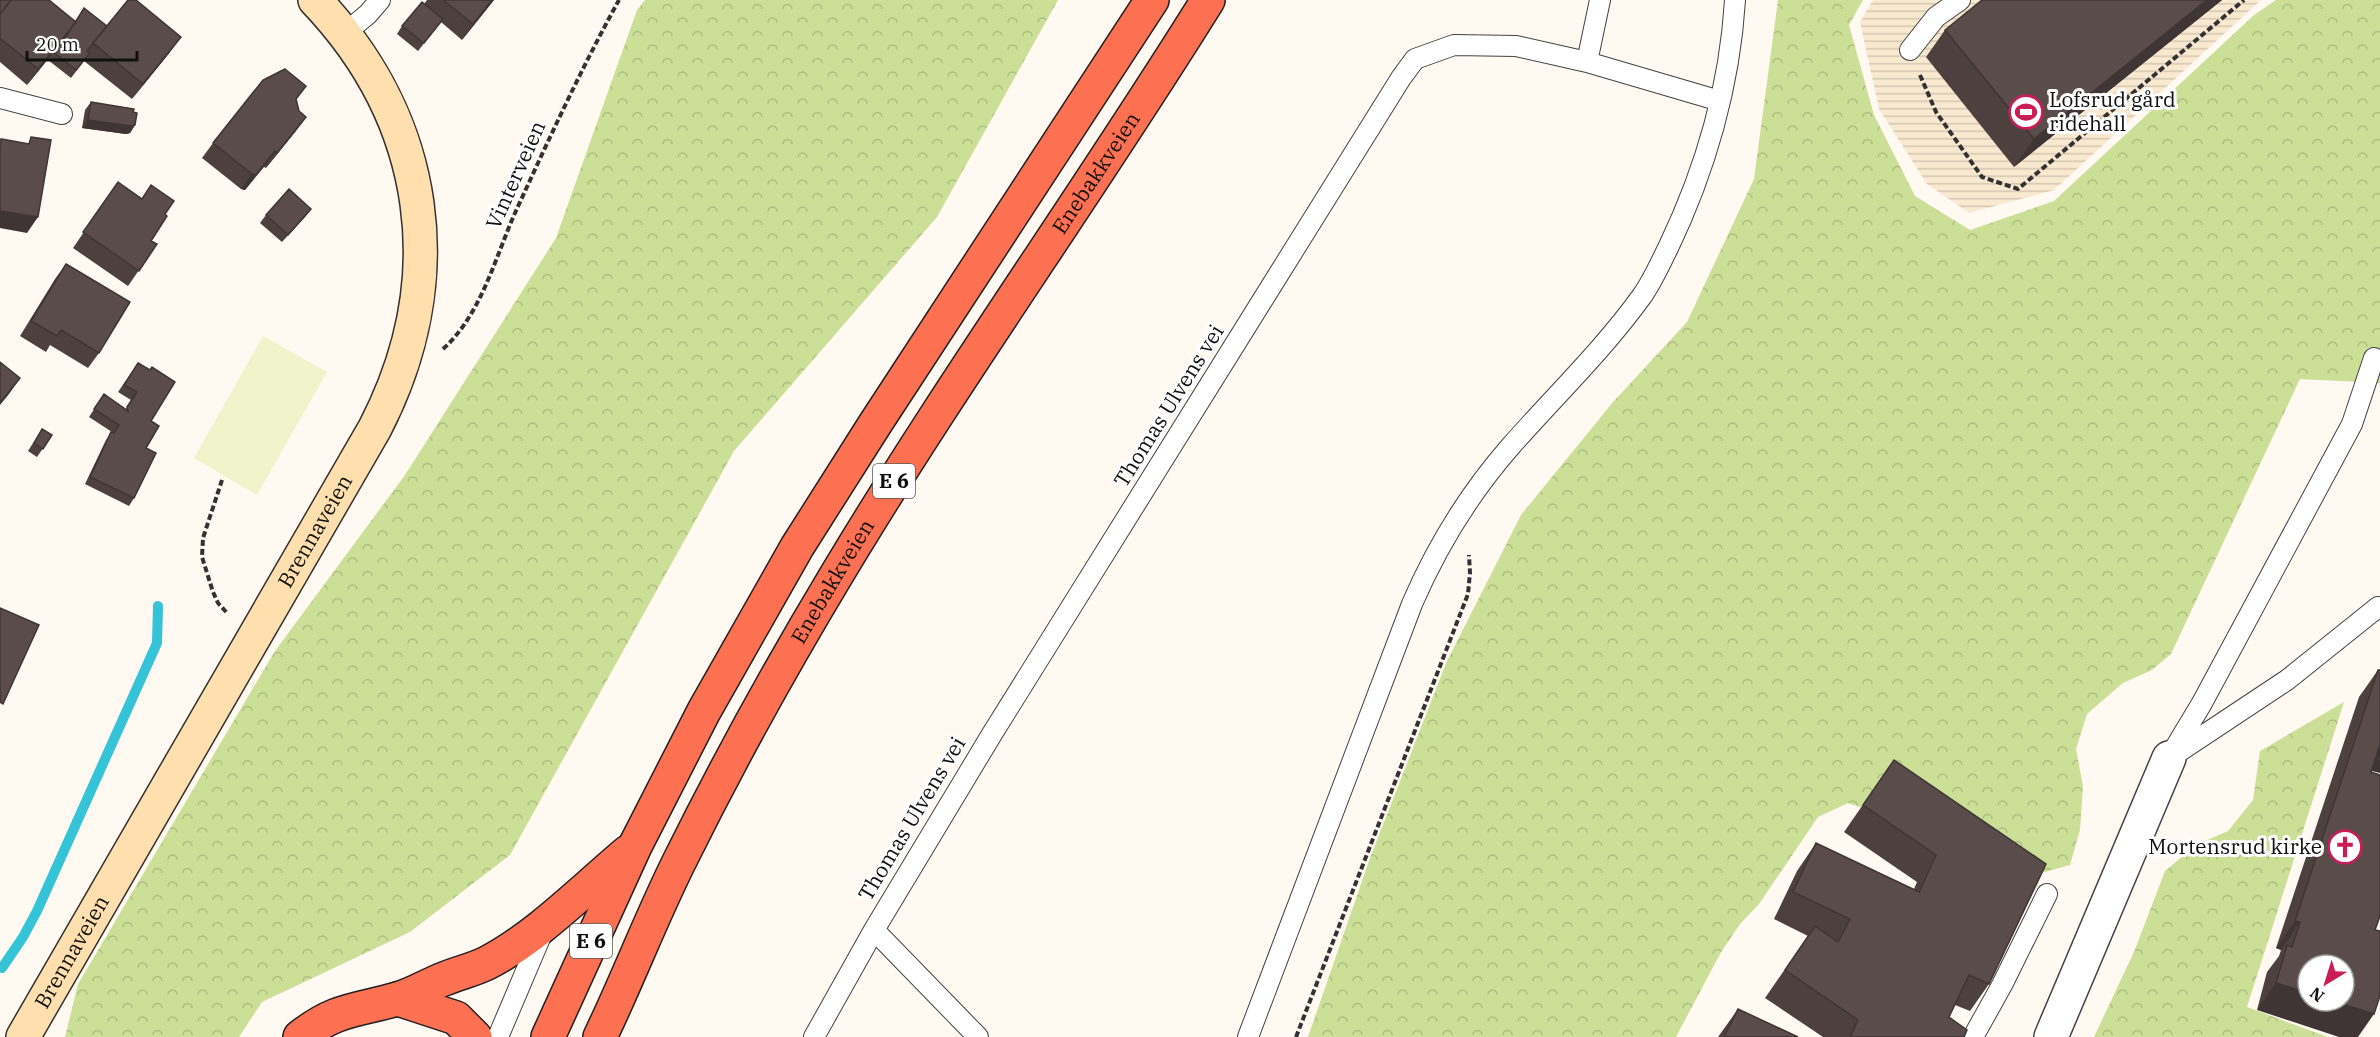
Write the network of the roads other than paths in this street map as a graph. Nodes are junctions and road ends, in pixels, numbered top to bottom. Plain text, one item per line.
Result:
1 (315, 0) edge
2 (380, 0) edge
3 (1152, 0) edge
4 (1208, 0) edge
5 (1600, 0) edge
6 (1735, 0) edge
7 (1959, 0) edge
8 (344, 34) junction
9 (1910, 50) road end
10 (1587, 62) junction
11 (0, 98) edge
12 (1720, 101) junction
13 (62, 114) dead end
14 (2374, 358) dead end
15 (2379, 606) edge
16 (2169, 758) junction
17 (635, 846) junction
18 (2047, 894) edge
19 (547, 920) junction
20 (874, 930) junction
21 (398, 999) junction
22 (23, 1037) edge
23 (300, 1037) edge
24 (475, 1037) edge
25 (498, 1037) edge
26 (548, 1037) edge
27 (600, 1037) edge
28 (814, 1037) edge
29 (978, 1037) edge
30 (1248, 1037) edge
31 (1973, 1037) edge
32 (2051, 1037) edge

1 - 8 street, Brennaveien
2 - 8 lane
3 - 17 highway, E 6
4 - 27 highway, Enebakkveien / E 6
5 - 10 lane
6 - 12 lane
7 - 9 lane
8 - 22 street, Brennaveien
10 - 12 lane, Thomas Ulvens vei
10 - 20 lane, Thomas Ulvens vei
11 - 13 lane
12 - 30 lane
14 - 16 lane
15 - 16 lane
16 - 32 street
17 - 19 highway
17 - 26 highway, E 6
18 - 31 lane
19 - 21 highway, E 6
19 - 25 lane, E 6
20 - 28 lane, Thomas Ulvens vei
20 - 29 lane, Thomas Ulvens vei
21 - 23 highway, E 6
21 - 24 highway

